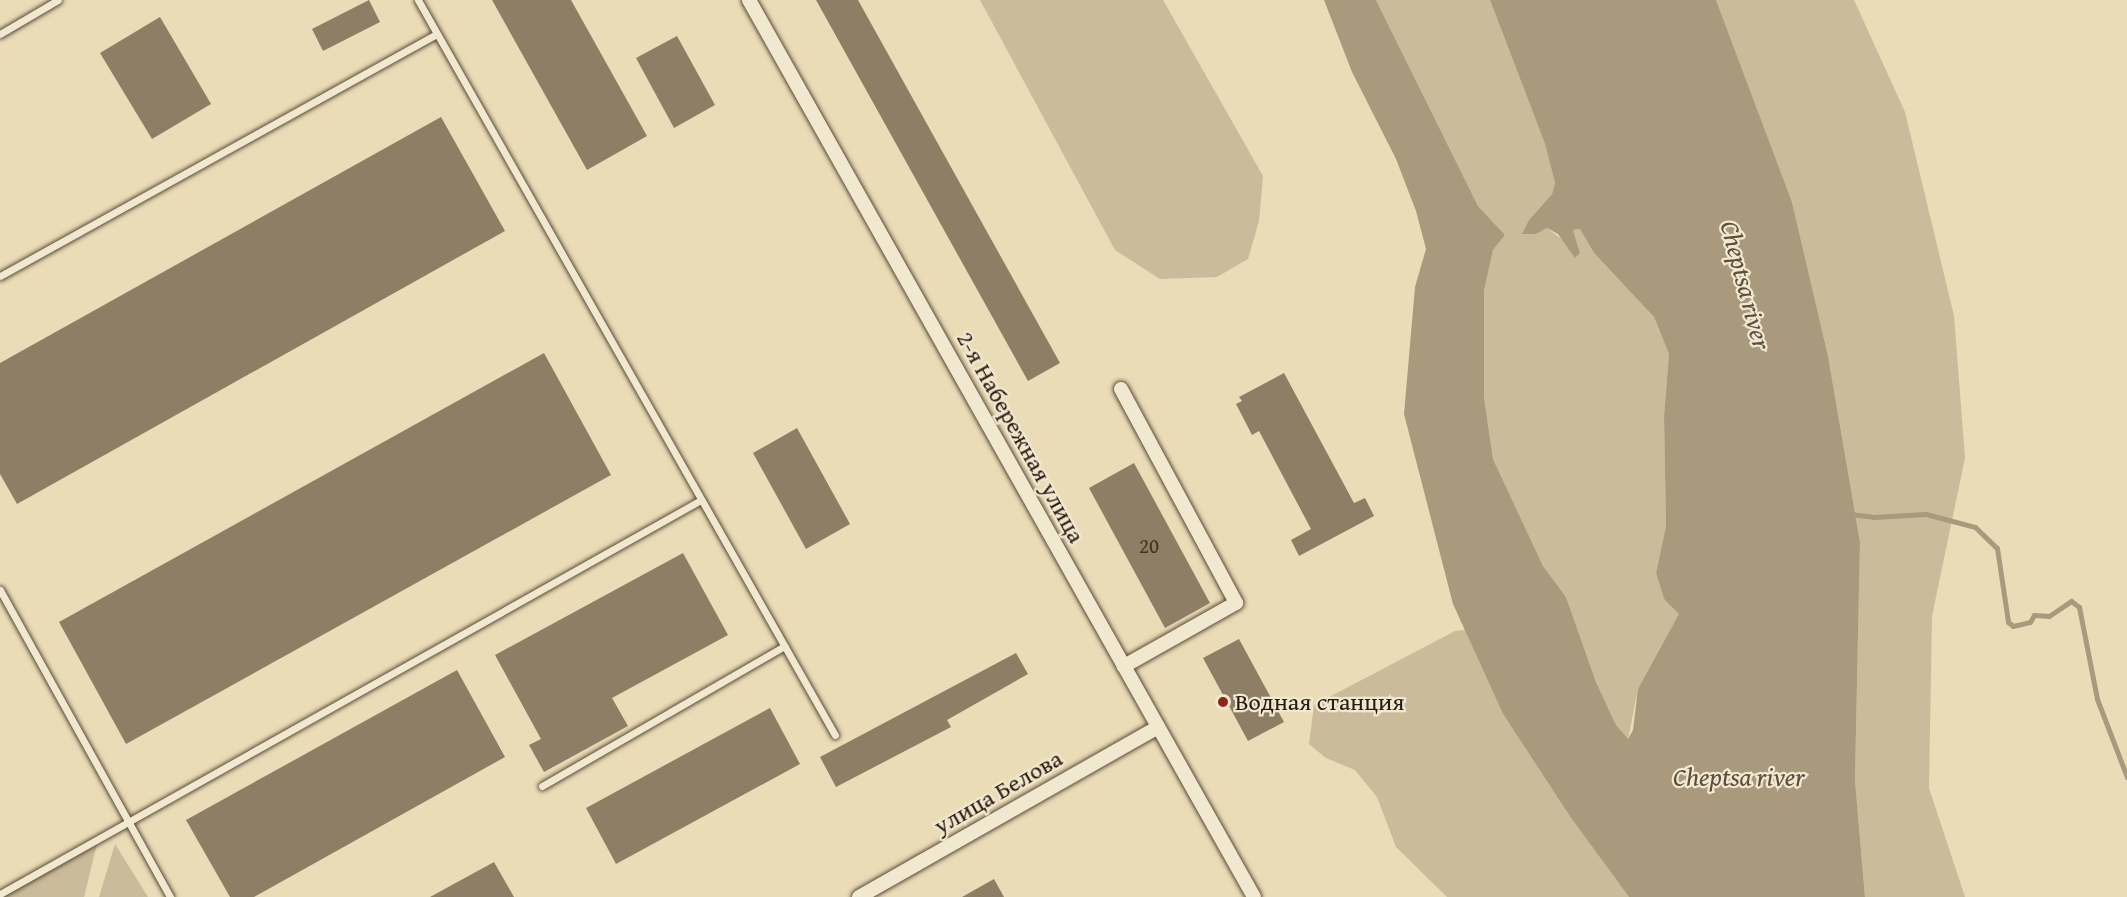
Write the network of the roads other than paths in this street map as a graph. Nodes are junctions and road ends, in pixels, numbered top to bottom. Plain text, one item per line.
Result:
1 (58, 0) edge
2 (418, 0) edge
3 (749, 0) edge
4 (0, 34) edge
5 (436, 34) junction
6 (0, 276) edge
7 (1121, 389) dead end
8 (701, 500) junction
9 (0, 590) edge
10 (784, 646) junction
11 (1124, 666) junction
12 (1158, 727) junction
13 (836, 735) dead end
14 (542, 786) dead end
15 (128, 822) junction
16 (0, 894) edge
17 (170, 897) edge
18 (859, 897) edge
19 (1254, 897) edge

1 - 4 lane
2 - 5 lane
3 - 11 street, 2-я Набережная улица
5 - 6 lane
5 - 8 lane
7 - 11 street
8 - 10 lane
8 - 15 lane
9 - 15 lane
10 - 13 lane
10 - 14 lane
11 - 12 street, 2-я Набережная улица
12 - 18 street, улица Белова
12 - 19 street, 2-я Набережная улица
15 - 16 lane
15 - 17 lane

